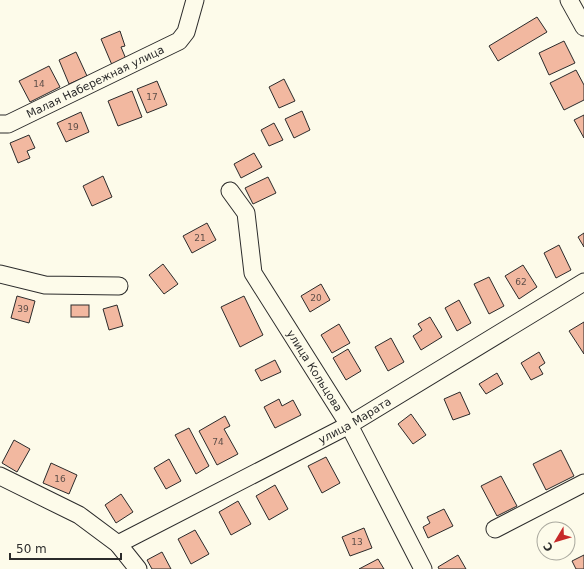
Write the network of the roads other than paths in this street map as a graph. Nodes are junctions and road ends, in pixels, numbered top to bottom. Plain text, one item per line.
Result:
1 (195, 0) edge
2 (569, 0) edge
3 (584, 27) edge
4 (0, 124) edge
5 (230, 191) dead end
6 (0, 274) edge
7 (584, 282) edge
8 (119, 286) dead end
9 (349, 425) junction
10 (0, 476) edge
11 (584, 483) edge
12 (495, 529) dead end
13 (118, 544) junction
14 (138, 569) edge
15 (423, 569) edge

1 - 4 street, Малая Набережная улица
2 - 3 street
5 - 9 street, улица Кольцова
6 - 8 street
7 - 9 street, улица Марата
9 - 13 street, улица Марата
9 - 15 street, улица Кольцова
10 - 13 street
11 - 12 street
13 - 14 street

